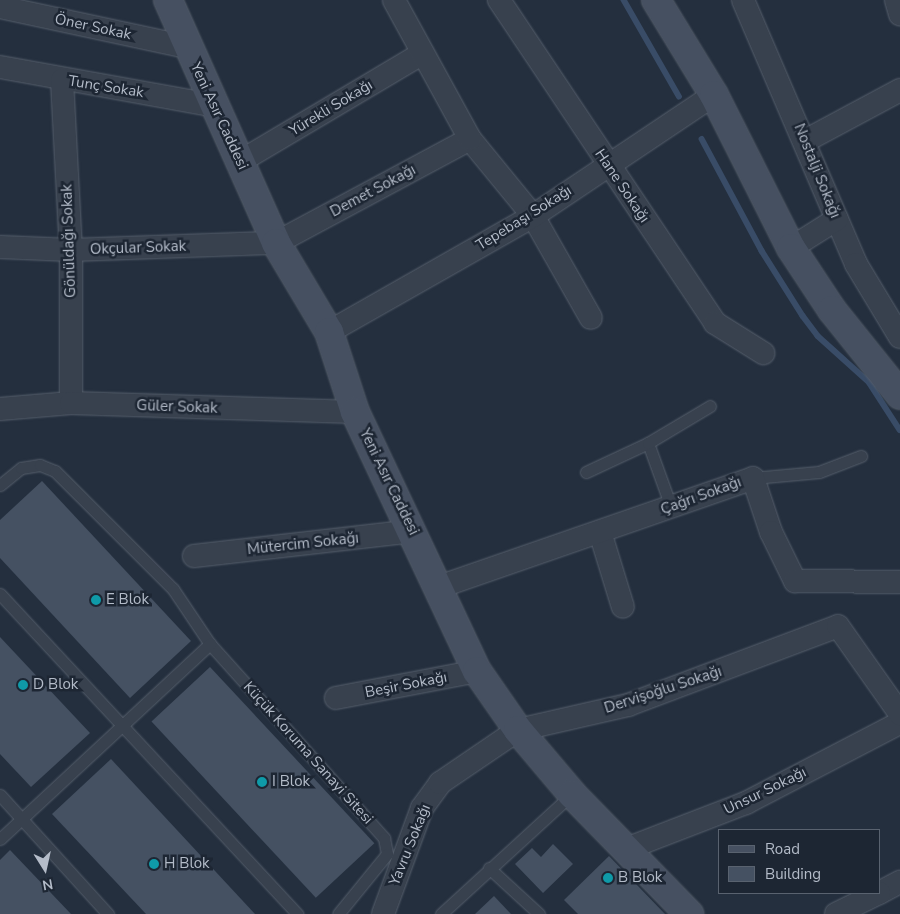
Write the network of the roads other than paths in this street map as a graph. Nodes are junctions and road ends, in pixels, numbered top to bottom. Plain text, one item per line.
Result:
1 (168, 0) edge
2 (394, 0) edge
3 (499, 0) edge
4 (656, 0) edge
5 (742, 0) edge
6 (0, 7) edge
7 (187, 47) junction
8 (421, 54) junction
9 (0, 67) edge
10 (62, 80) junction
11 (900, 90) edge
12 (714, 94) junction
13 (212, 104) junction
14 (470, 139) junction
15 (805, 141) junction
16 (241, 161) junction
17 (607, 165) junction
18 (533, 216) junction
19 (837, 219) junction
20 (276, 243) junction
21 (0, 247) edge
22 (791, 248) junction
23 (71, 250) junction
24 (591, 318) dead end
25 (329, 332) junction
26 (900, 337) edge
27 (763, 353) dead end
28 (900, 396) edge
29 (71, 403) junction
30 (710, 406) dead end
31 (0, 409) edge
32 (355, 412) junction
33 (648, 444) junction
34 (861, 456) dead end
35 (586, 472) dead end
36 (754, 478) junction
37 (0, 485) edge
38 (671, 507) junction
39 (412, 531) junction
40 (600, 532) junction
41 (194, 556) dead end
42 (900, 582) edge
43 (439, 588) junction
44 (0, 594) edge
45 (623, 607) dead end
46 (210, 644) junction
47 (477, 671) junction
48 (336, 698) dead end
49 (900, 714) edge
50 (900, 723) edge
51 (122, 728) junction
52 (518, 730) junction
53 (572, 794) junction
54 (0, 795) edge
55 (22, 819) junction
56 (0, 839) edge
57 (626, 849) junction
58 (489, 868) junction
59 (900, 882) edge
60 (880, 892) edge
61 (877, 894) edge
62 (108, 914) edge
63 (298, 914) edge
64 (338, 914) edge
65 (383, 914) edge
66 (441, 914) edge
67 (539, 914) edge
68 (689, 914) edge
69 (836, 914) edge

1 - 7 street, Yeni Asır Caddesi
2 - 8 street
3 - 17 street, Hane Sokağı
4 - 12 street
5 - 15 street, Nostalji Sokağı
6 - 7 street, Öner Sokak
7 - 13 street, Yeni Asır Caddesi
8 - 14 street
8 - 16 street, Yürekli Sokağı
9 - 10 street, Tunç Sokak
10 - 13 street, Tunç Sokak
10 - 23 street, Gönüldağı Sokak
11 - 15 street
12 - 17 street, Tepebaşı Sokağı
12 - 22 street
13 - 16 street, Yeni Asır Caddesi
14 - 18 street
14 - 20 street, Demet Sokağı
15 - 19 street, Nostalji Sokağı
16 - 20 street, Yeni Asır Caddesi
17 - 18 street, Tepebaşı Sokağı
17 - 27 street, Hane Sokağı
18 - 24 street
18 - 25 street, Tepebaşı Sokağı
19 - 22 street
19 - 26 street, Nostalji Sokağı
20 - 23 street, Okçular Sokak
20 - 25 street, Yeni Asır Caddesi
21 - 23 street, Okçular Sokak
22 - 28 street
23 - 29 street, Gönüldağı Sokak
25 - 32 street, Yeni Asır Caddesi
29 - 31 street, Güler Sokak
29 - 32 street, Güler Sokak
30 - 33 lane
32 - 39 street, Yeni Asır Caddesi
33 - 35 lane
33 - 38 lane
34 - 36 lane
36 - 38 street, Çağrı Sokağı
36 - 42 street, Çağrı Sokağı
37 - 46 lane, Küçük Koruma Sanayi Sitesi
38 - 40 street, Çağrı Sokağı
39 - 41 street, Mütercim Sokağı
39 - 43 street, Yeni Asır Caddesi
40 - 43 street, Çağrı Sokağı
40 - 45 street
43 - 47 street, Yeni Asır Caddesi
44 - 51 lane
46 - 51 lane
46 - 64 lane, Küçük Koruma Sanayi Sitesi
47 - 48 street, Beşir Sokağı
47 - 52 street, Yeni Asır Caddesi
49 - 52 street, Dervişoğlu Sokağı
50 - 57 street, Unsur Sokağı
51 - 55 lane
51 - 63 lane
52 - 53 street, Yeni Asır Caddesi
52 - 65 street, Yavru Sokağı
53 - 57 street, Yeni Asır Caddesi
53 - 58 lane
54 - 55 lane
55 - 56 lane
55 - 62 lane
57 - 68 street, Yeni Asır Caddesi
58 - 66 lane
58 - 67 lane
59 - 60 street
61 - 69 street

